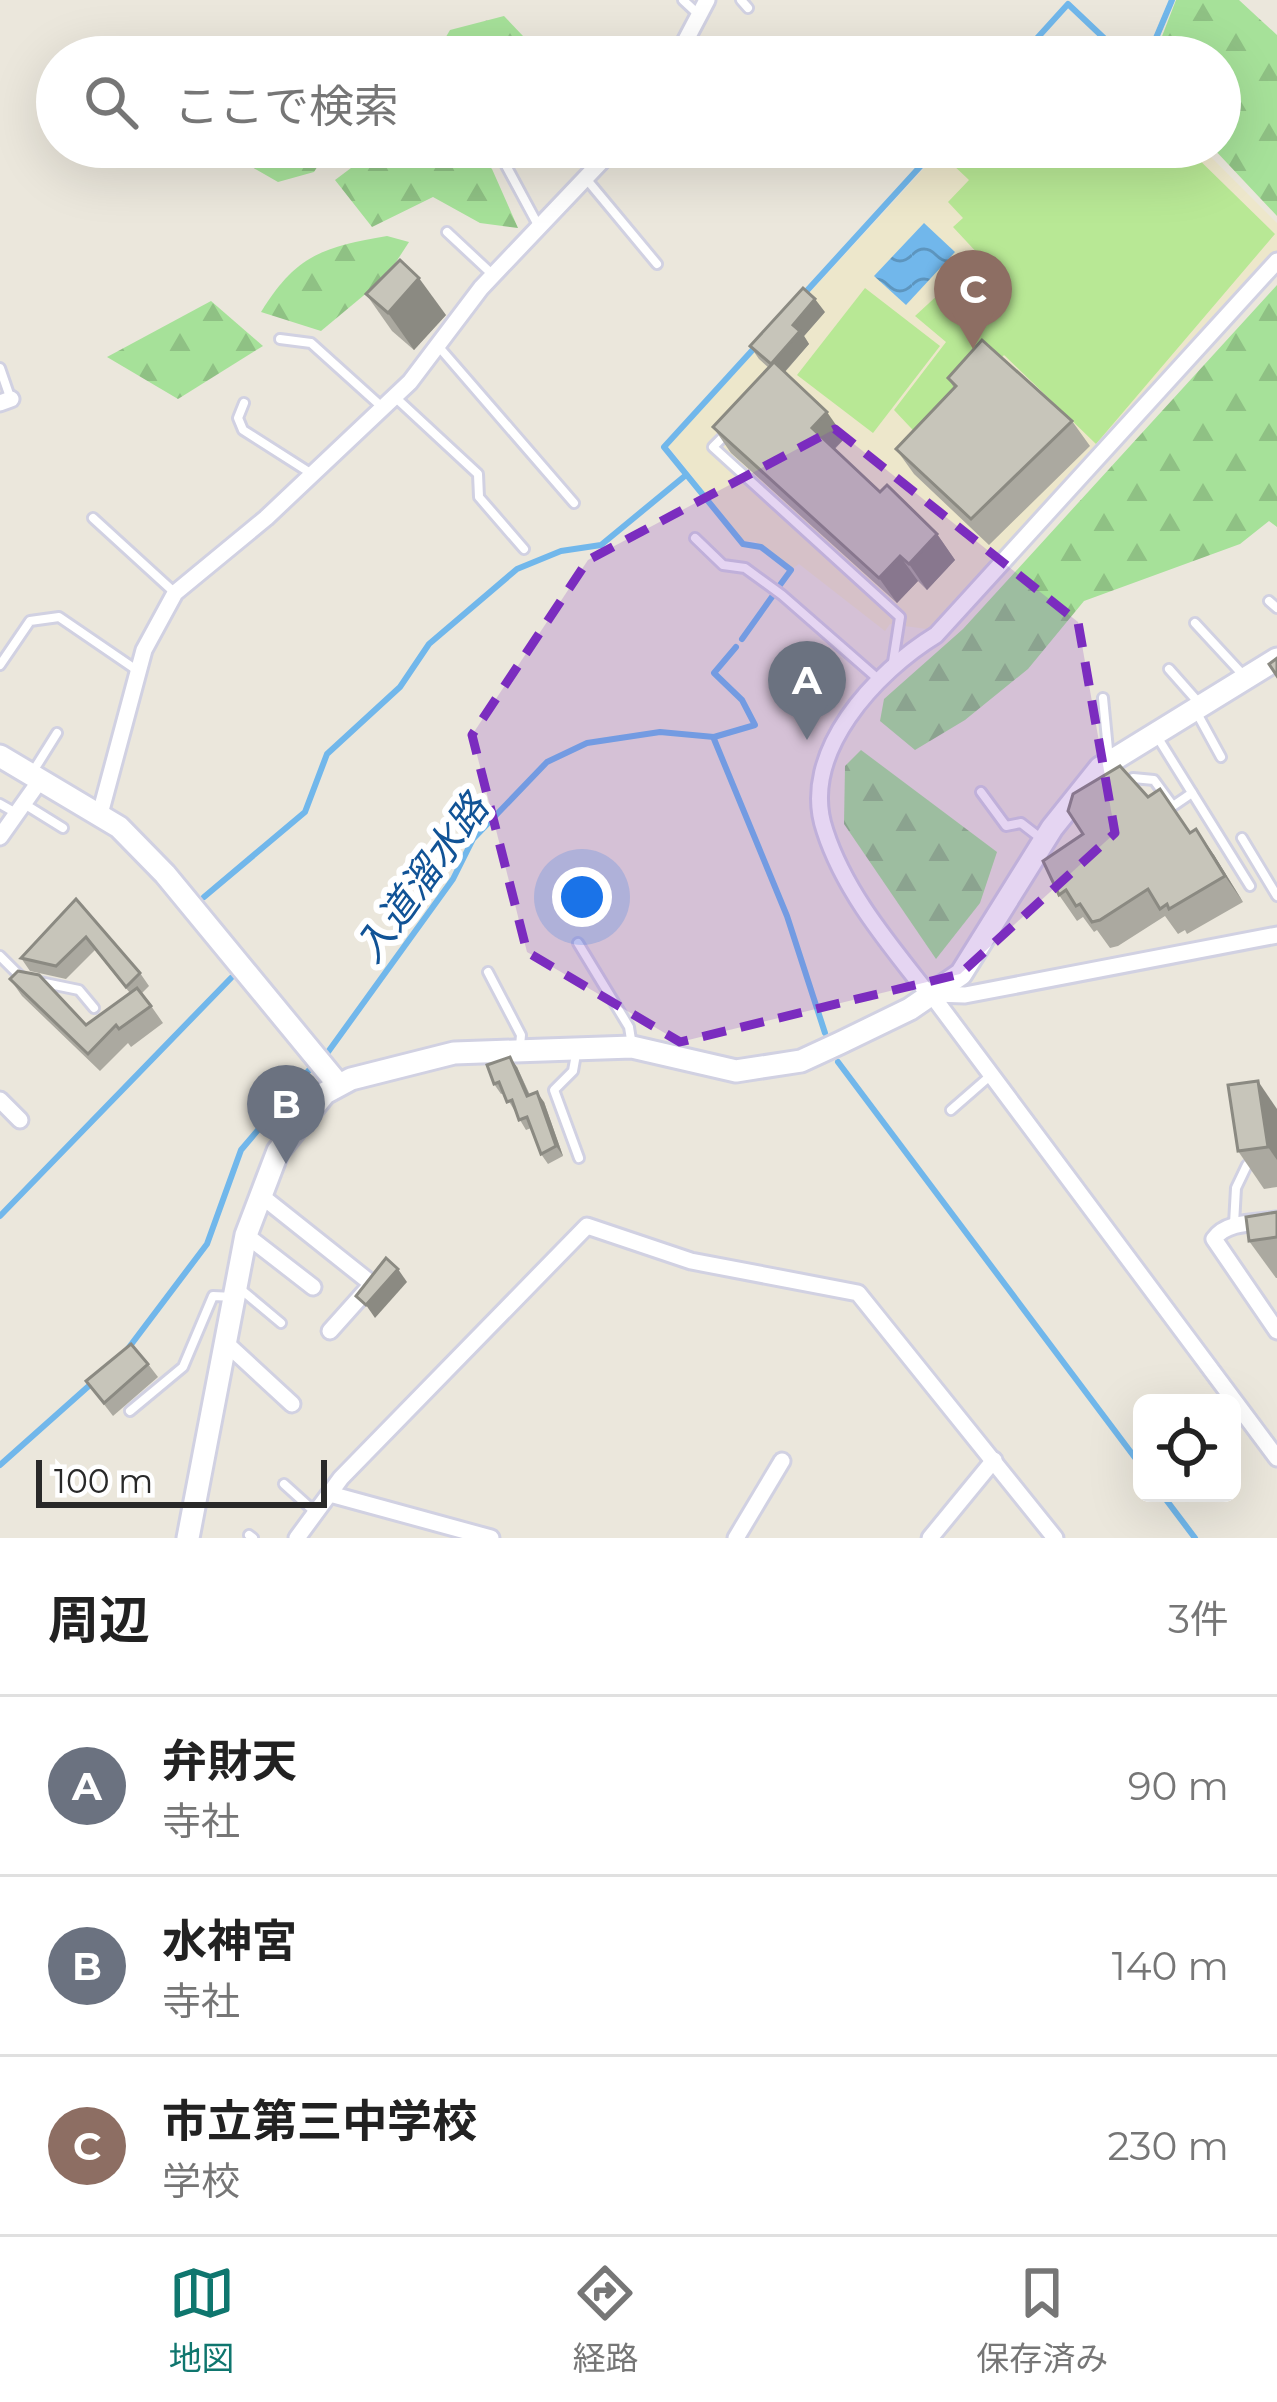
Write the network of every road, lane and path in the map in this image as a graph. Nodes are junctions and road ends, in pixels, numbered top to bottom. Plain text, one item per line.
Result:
1 (683, 0) edge
2 (703, 7) edge
3 (688, 36) edge
4 (507, 168) edge
5 (598, 168) edge
6 (588, 181) junction
7 (539, 226) junction
8 (448, 232) dead end
9 (1277, 261) edge
10 (657, 264) dead end
11 (493, 275) junction
12 (280, 339) dead end
13 (439, 347) junction
14 (0, 368) edge
15 (5, 401) edge
16 (244, 403) dead end
17 (389, 403) junction
18 (729, 430) edge
19 (313, 475) junction
20 (574, 503) dead end
21 (93, 518) dead end
22 (695, 538) dead end
23 (524, 549) dead end
24 (175, 593) junction
25 (1196, 623) dead end
26 (1277, 659) edge
27 (892, 662) junction
28 (0, 665) edge
29 (1169, 669) dead end
30 (138, 671) junction
31 (877, 678) junction
32 (1246, 678) junction
33 (1103, 698) dead end
34 (1197, 706) junction
35 (1154, 731) junction
36 (57, 733) dead end
37 (0, 756) edge
38 (1221, 757) dead end
39 (1110, 761) junction
40 (36, 777) junction
41 (1117, 790) edge
42 (981, 792) dead end
43 (1192, 793) junction
44 (0, 804) edge
45 (21, 809) junction
46 (100, 814) junction
47 (63, 828) dead end
48 (0, 837) edge
49 (1242, 838) dead end
50 (1044, 841) junction
51 (1250, 886) dead end
52 (1277, 896) edge
53 (1277, 935) edge
54 (578, 943) dead end
55 (0, 956) edge
56 (488, 971) dead end
57 (930, 995) junction
58 (94, 1008) dead end
59 (578, 1046) junction
60 (632, 1047) junction
61 (520, 1048) junction
62 (992, 1075) junction
63 (338, 1084) junction
64 (0, 1100) edge
65 (951, 1109) dead end
66 (20, 1120) dead end
67 (579, 1158) dead end
68 (1247, 1165) edge
69 (260, 1194) junction
70 (1277, 1220) edge
71 (1234, 1226) junction
72 (246, 1235) junction
73 (313, 1287) dead end
74 (236, 1291) junction
75 (281, 1323) dead end
76 (330, 1331) dead end
77 (1277, 1331) edge
78 (227, 1344) junction
79 (292, 1404) dead end
80 (130, 1411) dead end
81 (1277, 1458) edge
82 (994, 1460) junction
83 (782, 1461) dead end
84 (284, 1484) dead end
85 (330, 1494) junction
86 (316, 1513) junction
87 (188, 1538) edge
88 (296, 1538) edge
89 (491, 1538) edge
90 (736, 1538) edge
91 (930, 1538) edge
92 (1055, 1538) edge

1 - 2 lane
2 - 3 street
4 - 7 lane
5 - 6 street
6 - 7 street
6 - 10 lane
7 - 11 street
8 - 11 lane
9 - 27 street
11 - 13 street
12 - 17 lane
13 - 17 street
13 - 20 lane
14 - 15 lane
16 - 19 lane
17 - 19 street
17 - 23 lane
18 - 27 lane
19 - 24 street
21 - 24 lane
22 - 31 lane
24 - 30 street
25 - 32 lane
26 - 32 street
27 - 31 street
28 - 30 lane
29 - 34 lane
30 - 46 street
31 - 57 street
32 - 34 street
33 - 39 lane
34 - 35 street
34 - 38 lane
35 - 39 street
35 - 43 lane
36 - 40 lane
37 - 40 street
39 - 50 street
40 - 45 street
40 - 46 street
41 - 43 lane
42 - 50 lane
43 - 51 lane
44 - 45 lane
45 - 47 lane
45 - 48 street
46 - 63 street
49 - 52 lane
50 - 57 street
53 - 57 street
54 - 60 lane
55 - 58 lane
56 - 61 lane
57 - 60 street
57 - 62 street
59 - 60 street
59 - 61 street
59 - 67 lane
61 - 63 street
62 - 65 lane
62 - 81 street
63 - 69 street
64 - 66 street
68 - 71 lane
69 - 72 street
69 - 76 street
70 - 71 street
71 - 77 street
72 - 73 street
72 - 74 street
74 - 75 lane
74 - 78 street
74 - 80 lane
78 - 79 street
78 - 87 street
82 - 85 street
82 - 91 street
82 - 92 street
83 - 90 street
84 - 86 lane
85 - 86 street
85 - 89 street
86 - 88 street

